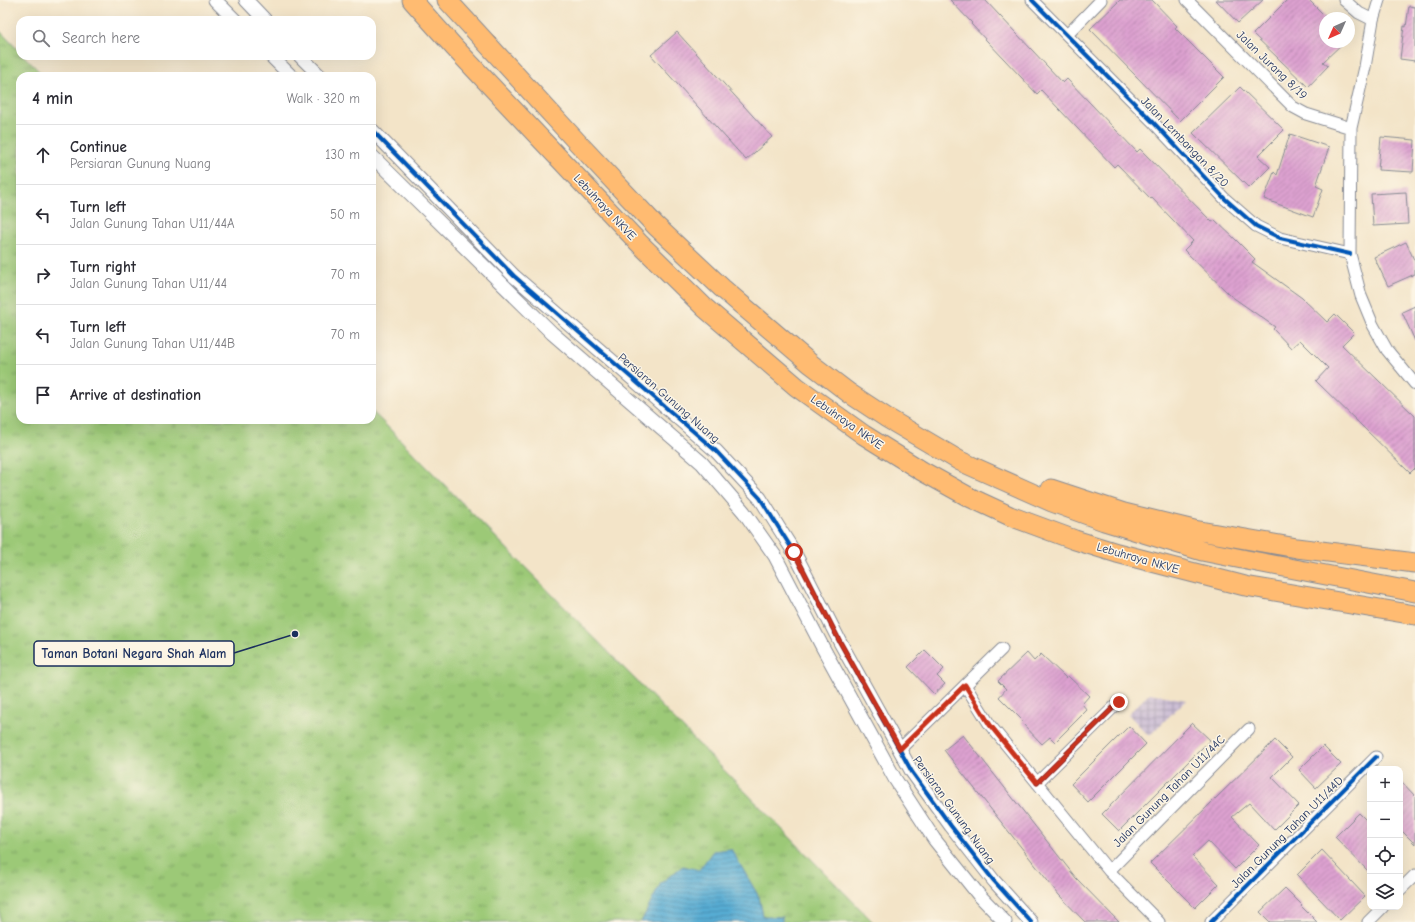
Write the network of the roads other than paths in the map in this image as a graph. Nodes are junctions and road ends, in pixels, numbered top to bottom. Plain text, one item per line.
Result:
1 (215, 0) edge
2 (246, 0) edge
3 (412, 0) edge
4 (447, 0) edge
5 (1032, 0) edge
6 (1101, 0) edge
7 (1187, 0) edge
8 (1344, 0) edge
9 (1380, 0) edge
10 (231, 16) edge
11 (261, 16) edge
12 (1373, 20) junction
13 (1066, 35) junction
14 (275, 60) edge
15 (304, 60) edge
16 (287, 72) edge
17 (316, 72) edge
18 (1351, 128) junction
19 (376, 134) edge
20 (376, 160) edge
21 (1350, 254) junction
22 (1415, 384) edge
23 (960, 461) junction
24 (1415, 564) edge
25 (1415, 592) edge
26 (1415, 616) edge
27 (1002, 649) dead end
28 (965, 685) junction
29 (1119, 702) dead end
30 (1249, 729) dead end
31 (900, 749) junction
32 (1376, 757) dead end
33 (1037, 783) junction
34 (1109, 871) junction
35 (1415, 875) edge
36 (1403, 887) edge
37 (1380, 910) edge
38 (1005, 922) edge
39 (1031, 922) edge
40 (1159, 922) edge
41 (1211, 922) edge
42 (1368, 922) edge

1 - 10 street
2 - 11 street
3 - 26 highway, Lebuhraya NKVE
4 - 23 highway, Lebuhraya NKVE
5 - 13 street, Jalan Lembangan 8/20
6 - 13 street
7 - 18 street, Jalan Jurang 8/19
8 - 12 street
9 - 12 street
12 - 18 street
13 - 21 street, Jalan Lembangan 8/20
14 - 16 street
15 - 17 street
18 - 21 street
19 - 31 street, Persiaran Gunung Nuang
20 - 38 street
21 - 22 street
23 - 24 highway
23 - 25 highway, Lebuhraya NKVE
27 - 28 street
28 - 31 street
28 - 33 street
29 - 33 street
30 - 34 street, Jalan Gunung Tahan U11/44C
31 - 39 street, Persiaran Gunung Nuang
32 - 41 street, Jalan Gunung Tahan U11/44D
33 - 34 street
34 - 40 street
35 - 36 street
37 - 42 street

